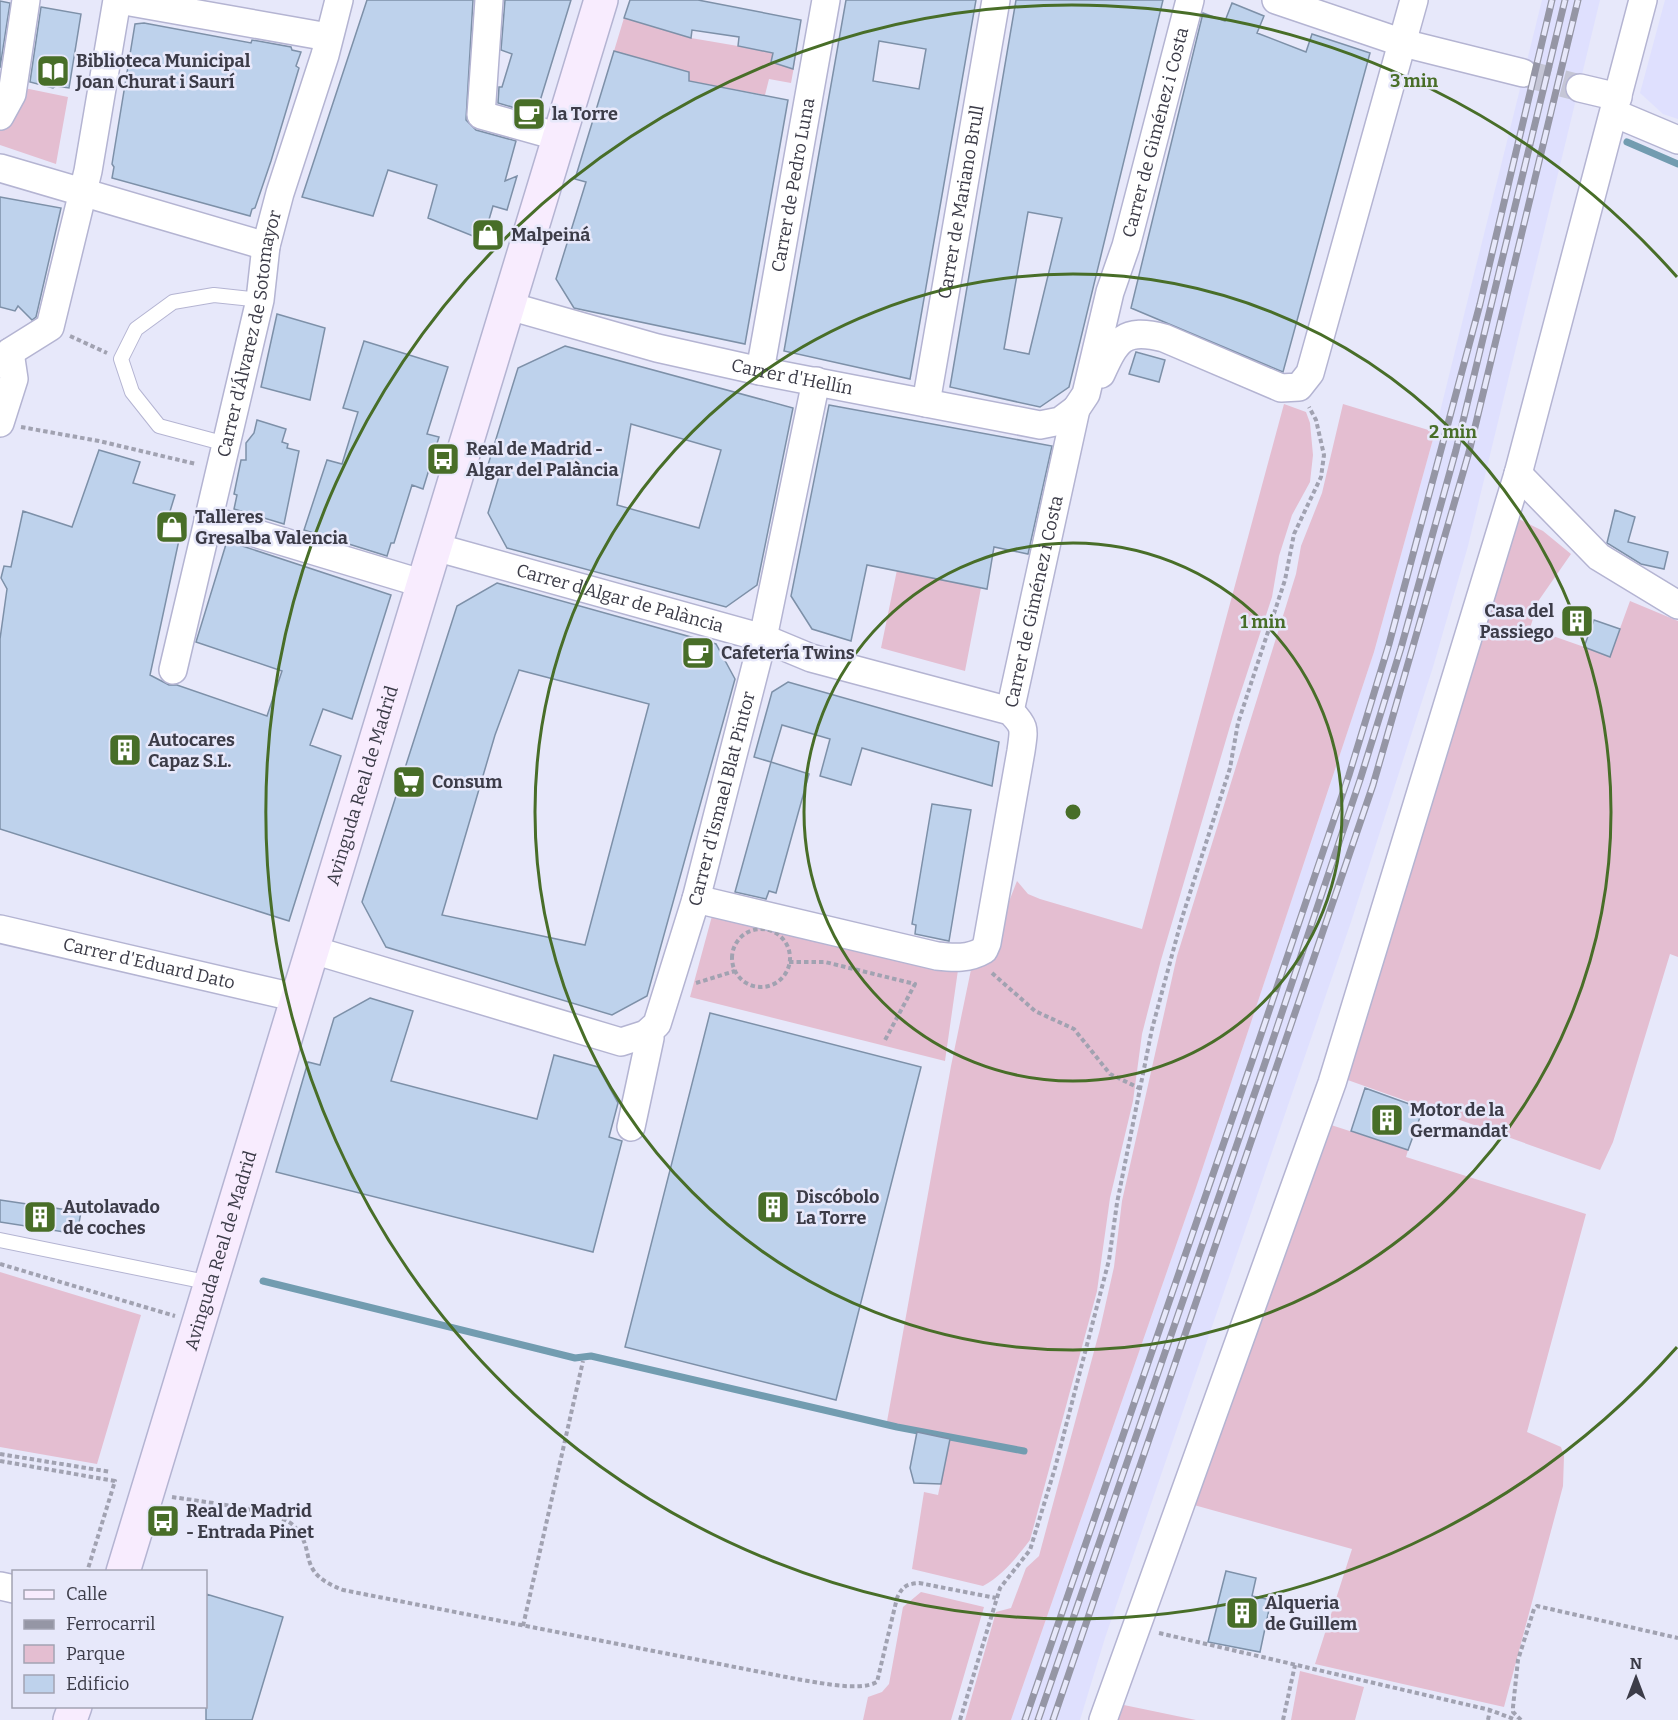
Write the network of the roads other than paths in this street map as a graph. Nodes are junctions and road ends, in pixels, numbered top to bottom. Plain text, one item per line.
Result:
1 (26, 0) edge
2 (118, 0) edge
3 (339, 0) edge
4 (489, 0) edge
5 (601, 0) edge
6 (826, 0) edge
7 (996, 0) edge
8 (1190, 0) edge
9 (1276, 0) edge
10 (1414, 0) edge
11 (1643, 0) edge
12 (328, 37) junction
13 (1403, 43) junction
14 (1523, 73) tunnel mouth
15 (1580, 88) tunnel mouth
16 (1616, 105) junction
17 (0, 116) edge
18 (560, 137) junction
19 (1678, 140) edge
20 (0, 168) edge
21 (82, 193) junction
22 (266, 246) junction
23 (1110, 292) junction
24 (260, 300) junction
25 (509, 306) junction
26 (1164, 338) junction
27 (5, 346) edge
28 (760, 371) junction
29 (816, 381) junction
30 (1081, 402) junction
31 (926, 403) junction
32 (5, 424) edge
33 (223, 457) junction
34 (1518, 474) junction
35 (208, 519) junction
36 (435, 547) junction
37 (424, 584) junction
38 (1678, 605) edge
39 (763, 638) junction
40 (173, 670) dead end
41 (1010, 711) junction
42 (696, 899) junction
43 (0, 929) edge
44 (313, 950) junction
45 (298, 998) junction
46 (646, 1034) junction
47 (631, 1127) dead end
48 (0, 1240) edge
49 (211, 1283) junction
50 (124, 1570) edge
51 (1103, 1720) edge

1 - 17 street
2 - 12 street
2 - 21 street
3 - 12 street, Carrer d'Álvarez de Sotomayor
4 - 18 street
5 - 18 street, Avinguda Real de Madrid
6 - 28 street, Carrer de Pedro Luna
7 - 31 street, Carrer de Mariano Brull
8 - 23 street, Carrer de Giménez i Costa
9 - 13 street
10 - 13 street
11 - 16 street
12 - 22 street, Carrer d'Álvarez de Sotomayor
13 - 14 street
13 - 26 street
15 - 16 street
16 - 19 street
16 - 34 street
18 - 25 street, Avinguda Real de Madrid
20 - 21 street
21 - 22 street
21 - 27 street
22 - 24 street, Carrer d'Álvarez de Sotomayor
23 - 26 street
23 - 30 street, Carrer de Giménez i Costa
24 - 33 street, Carrer d'Álvarez de Sotomayor
24 - 33 lane
25 - 28 street, Carrer d'Hellín
25 - 36 street, Avinguda Real de Madrid
26 - 30 street
27 - 32 street
28 - 29 street, Carrer d'Hellín
29 - 31 street, Carrer d'Hellín
29 - 39 street, Carrer d'Ismael Blat Pintor
30 - 31 street, Carrer d'Hellín
30 - 41 street, Carrer de Giménez i Costa
33 - 35 street, Carrer d'Álvarez de Sotomayor
34 - 38 street
34 - 51 street
35 - 37 street
35 - 40 street, Carrer d'Álvarez de Sotomayor
36 - 37 street, Avinguda Real de Madrid
36 - 39 street, Carrer d'Algar de Palància
37 - 44 street, Avinguda Real de Madrid
39 - 41 street, Carrer d'Algar de Palància
39 - 42 street, Carrer d'Ismael Blat Pintor
41 - 42 street, Carrer de Giménez i Costa
42 - 46 street, Carrer d'Ismael Blat Pintor
43 - 45 street, Carrer d'Eduard Dato
44 - 45 street, Avinguda Real de Madrid
44 - 46 street
45 - 49 street, Avinguda Real de Madrid
46 - 47 street
48 - 49 lane
49 - 50 street, Avinguda Real de Madrid

